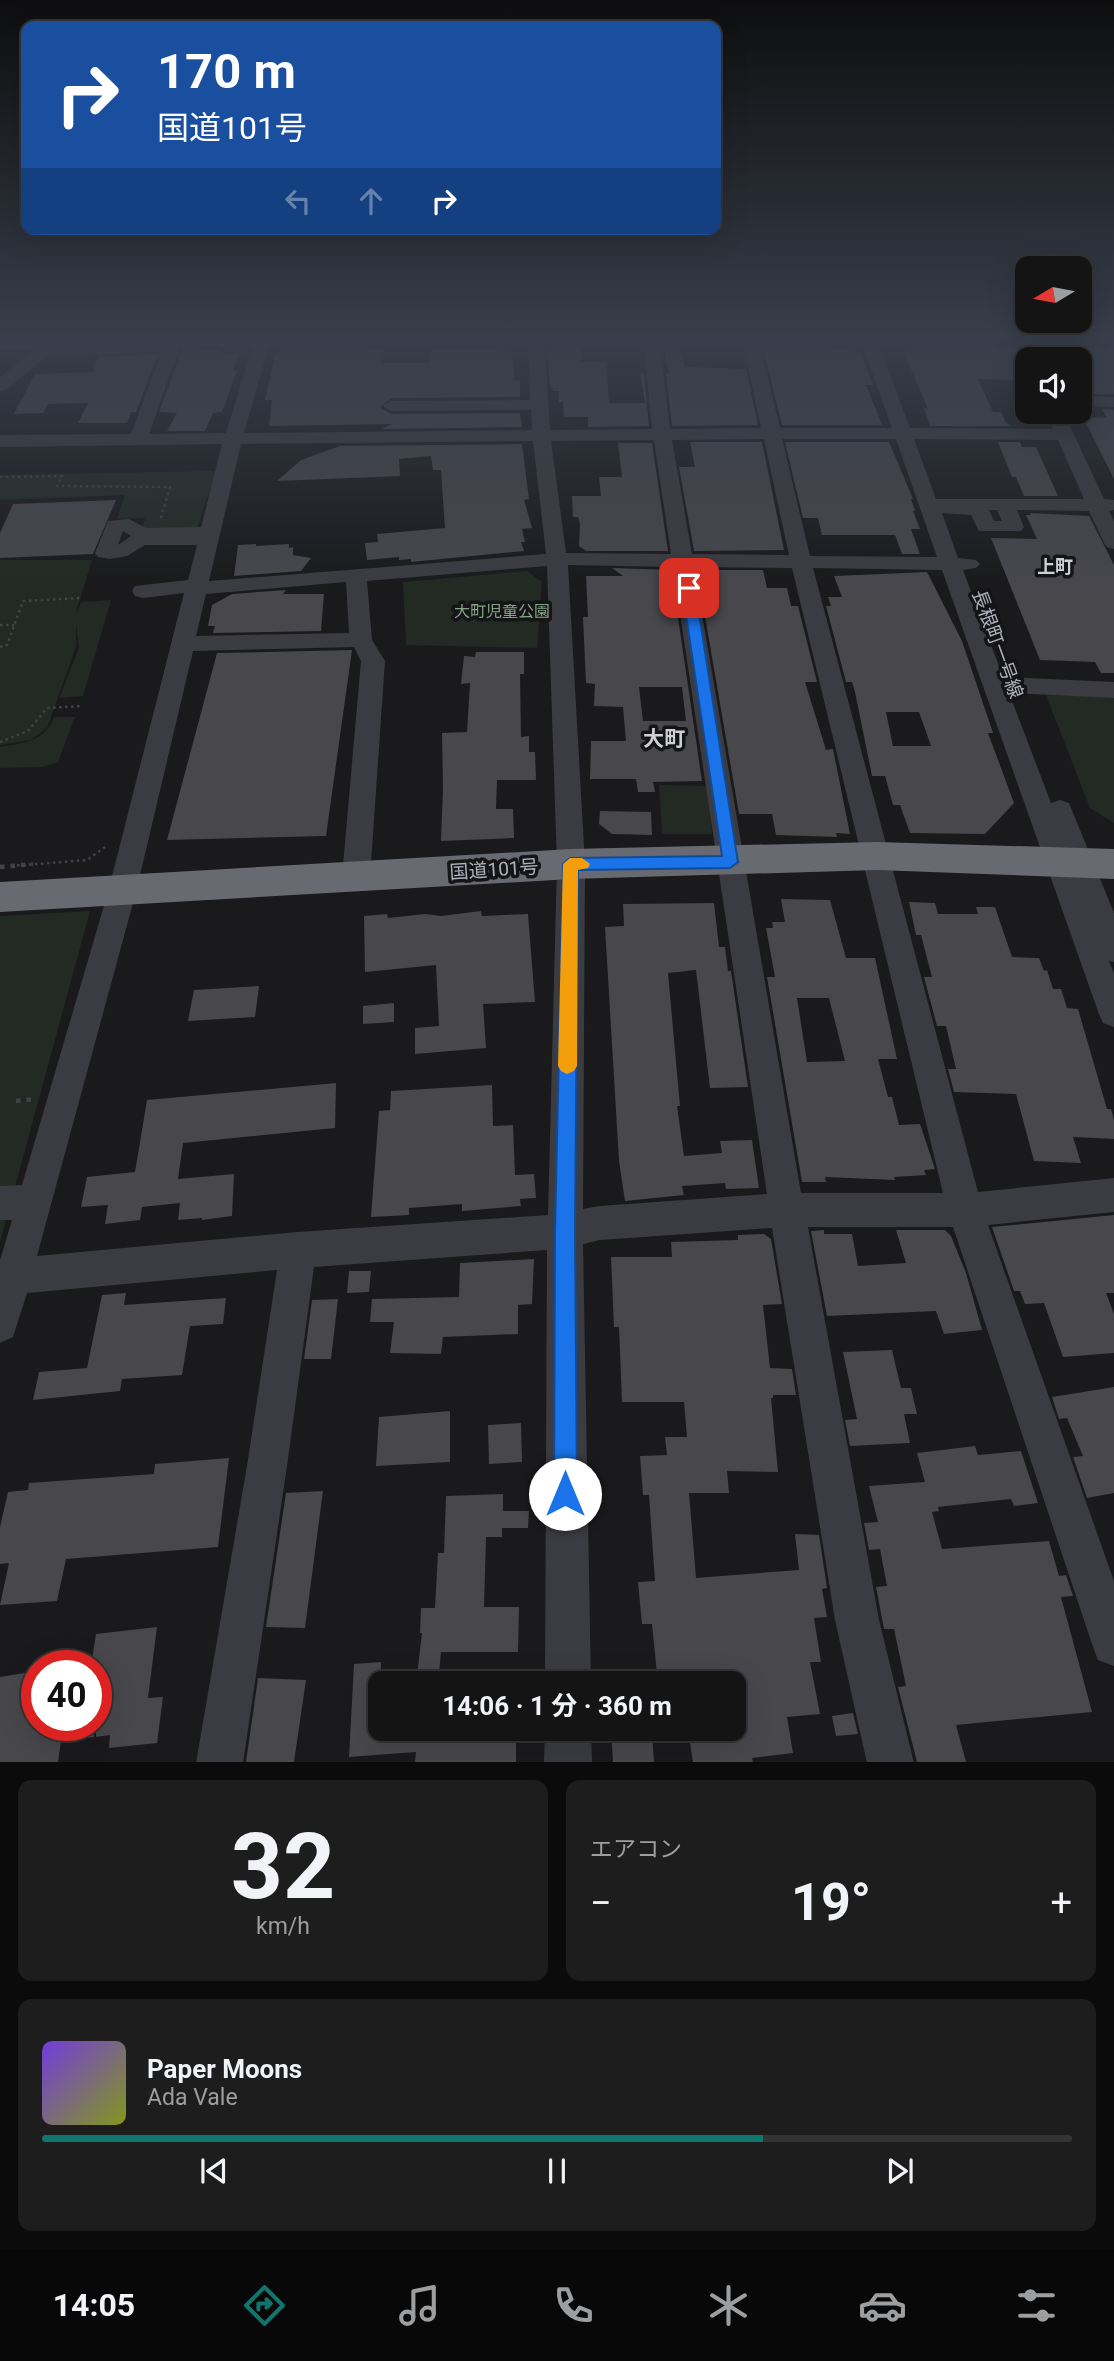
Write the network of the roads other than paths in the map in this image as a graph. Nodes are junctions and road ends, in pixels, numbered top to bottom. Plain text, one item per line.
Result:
1 (144, 420) edge
2 (238, 420) edge
3 (536, 420) edge
4 (661, 420) edge
5 (767, 420) edge
6 (904, 420) edge
7 (906, 420) edge
8 (1059, 424) edge
9 (909, 432) junction
10 (770, 433) junction
11 (663, 434) junction
12 (1063, 435) junction
13 (539, 436) junction
14 (138, 439) junction
15 (233, 439) junction
16 (0, 441) edge
17 (1105, 505) edge
18 (945, 506) junction
19 (210, 536) junction
20 (1114, 543) edge
21 (557, 559) junction
22 (684, 561) junction
23 (801, 561) junction
24 (961, 564) junction
25 (356, 575) junction
26 (198, 588) junction
27 (143, 591) dead end
28 (361, 640) junction
29 (184, 644) junction
30 (1003, 684) junction
31 (1114, 690) edge
32 (877, 856) junction
33 (730, 862) junction
34 (570, 864) junction
35 (1085, 864) edge
36 (356, 877) junction
37 (122, 892) junction
38 (0, 897) edge
39 (1114, 950) edge
40 (1114, 1014) edge
41 (1114, 1195) edge
42 (789, 1210) junction
43 (965, 1210) junction
44 (565, 1231) junction
45 (13, 1237) edge
46 (298, 1250) junction
47 (1, 1317) edge
48 (1114, 1644) edge
49 (568, 1671) edge
50 (568, 1741) edge
51 (219, 1762) edge
52 (568, 1762) edge
53 (891, 1762) edge

1 - 14 street
2 - 15 street
3 - 13 street
4 - 11 street
5 - 10 street
6 - 9 street
7 - 9 street, 長根町一号線
8 - 12 street
9 - 10 street
9 - 12 street
9 - 18 street, 長根町一号線
9 - 24 street
10 - 11 street
10 - 23 street
11 - 13 street
11 - 22 street
12 - 17 street
13 - 15 street
13 - 21 street
14 - 15 street
14 - 16 street
15 - 19 street
17 - 18 street
17 - 20 street
18 - 24 street, 長根町一号線
19 - 19 street
19 - 26 street
21 - 22 street
21 - 25 street
21 - 34 street
22 - 23 street
22 - 33 street
23 - 24 street
23 - 32 street
24 - 30 street
25 - 26 street
25 - 28 street
26 - 27 street
26 - 29 street
28 - 29 street
28 - 36 street
29 - 37 street
30 - 31 street
30 - 35 street
32 - 33 highway, 国道101号
32 - 35 highway, 国道101号
32 - 43 street
33 - 34 highway, 国道101号
33 - 42 street
34 - 36 highway, 国道101号
34 - 44 street
35 - 39 street
35 - 40 street
36 - 37 highway, 国道101号
37 - 38 highway, 国道101号
37 - 45 street
41 - 43 street
42 - 43 street
42 - 44 street
42 - 53 street
43 - 48 street
44 - 46 street
44 - 49 street
45 - 46 street
45 - 47 street
46 - 51 street
50 - 52 street

